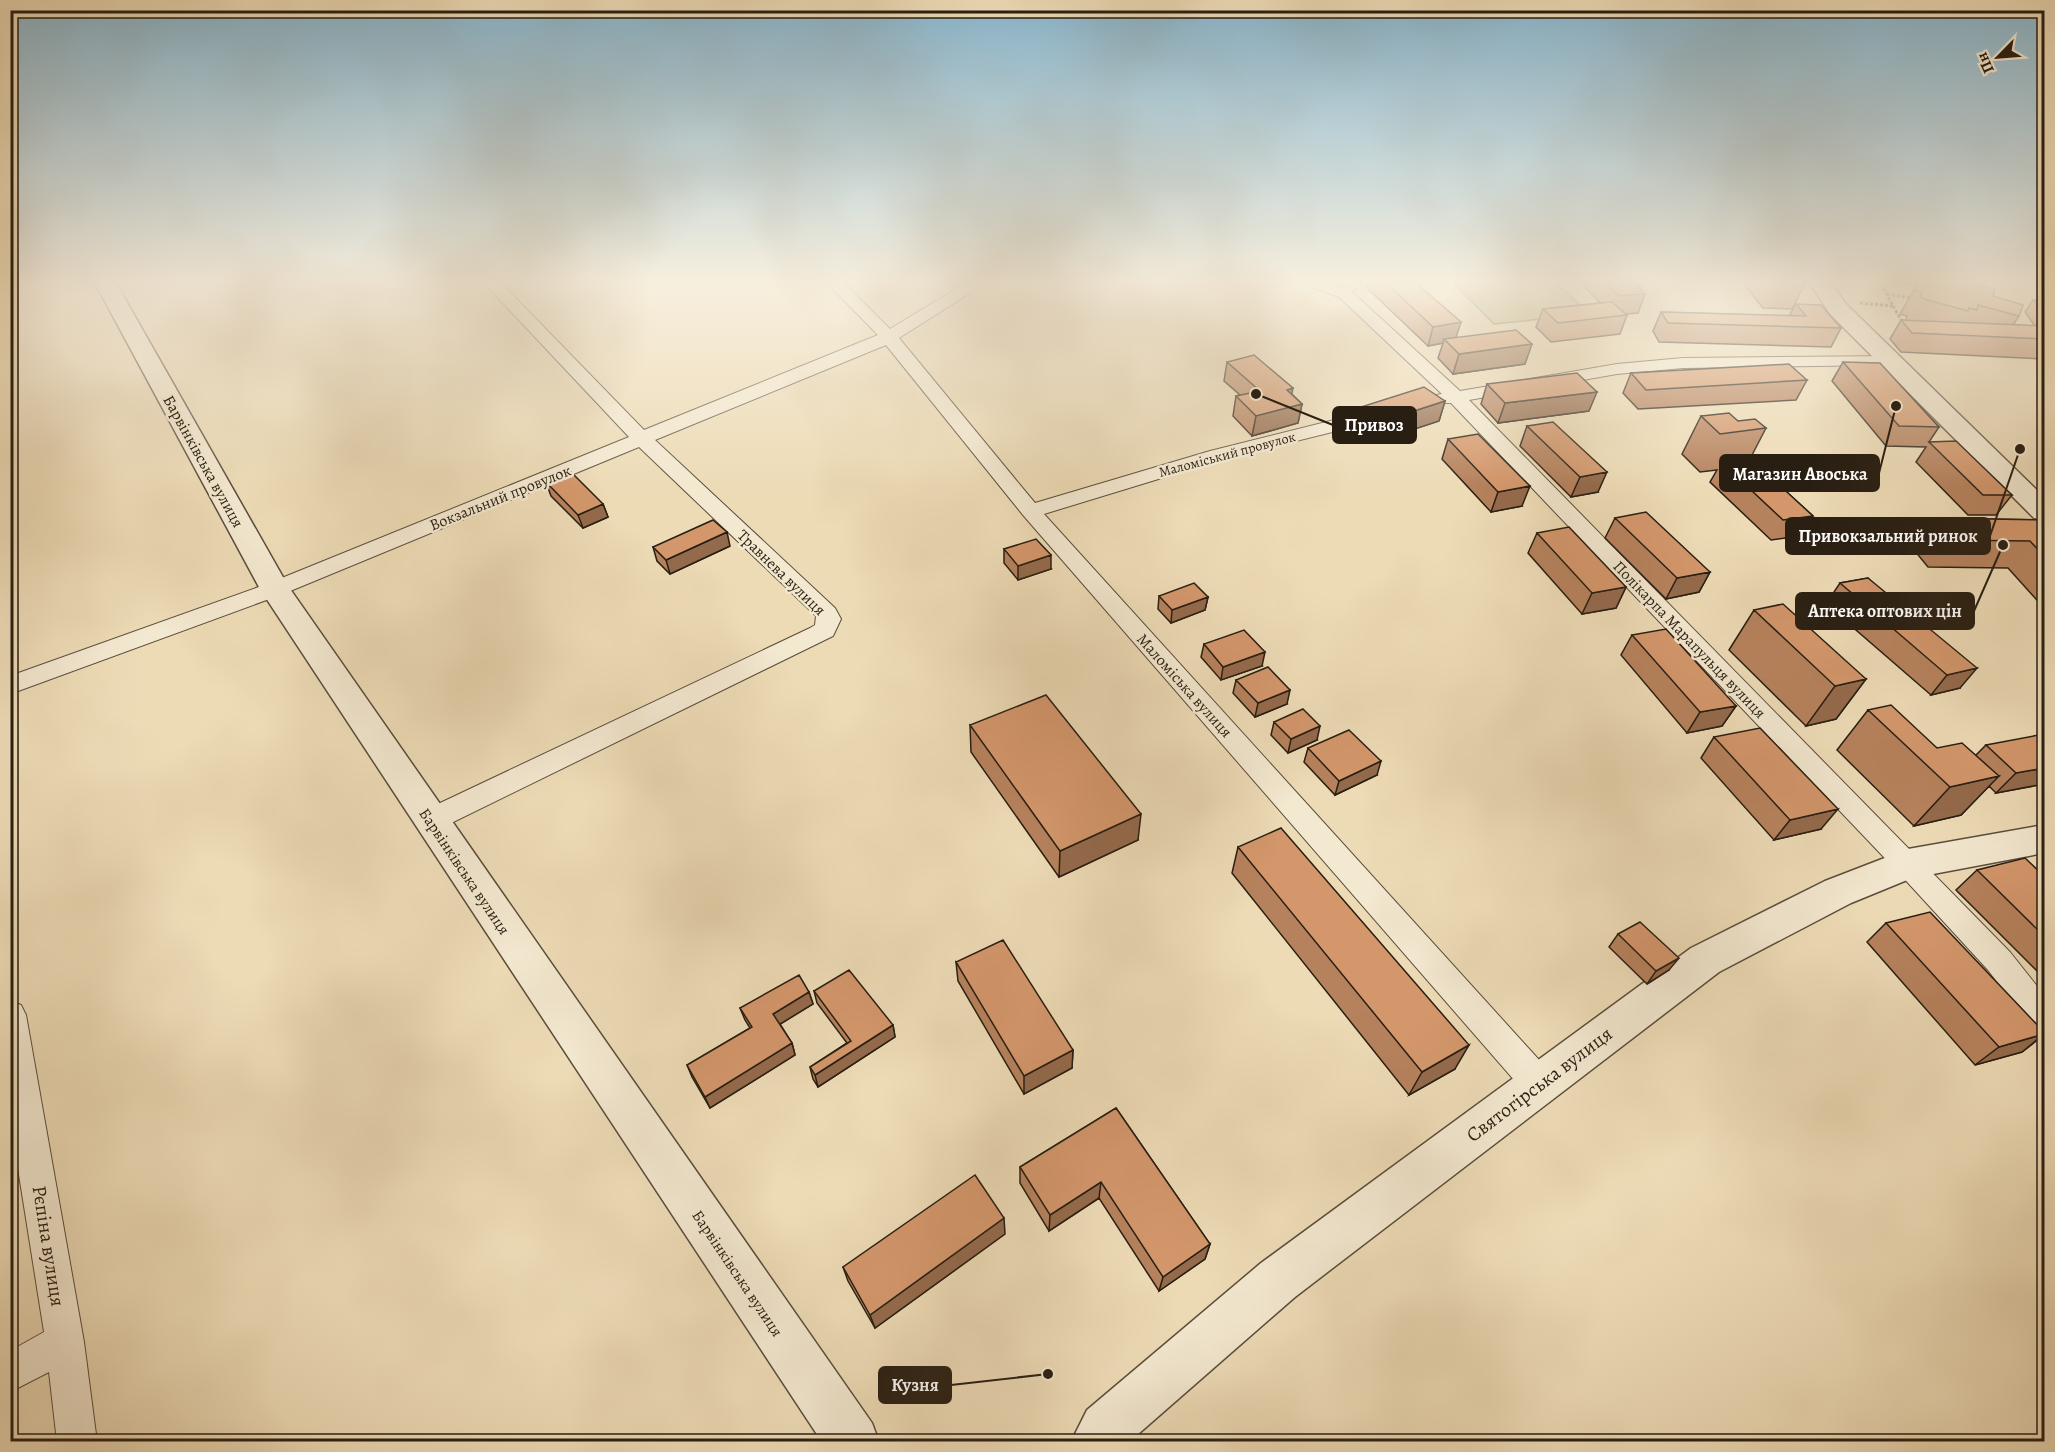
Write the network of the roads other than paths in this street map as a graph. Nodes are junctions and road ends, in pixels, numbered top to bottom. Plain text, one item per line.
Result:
1 (143, 351) edge
2 (557, 351) edge
3 (856, 351) edge
4 (900, 351) edge
5 (1411, 351) edge
6 (1881, 351) edge
7 (1890, 360) junction
8 (1455, 396) junction
9 (642, 439) junction
10 (1030, 511) junction
11 (2044, 512) edge
12 (275, 589) junction
13 (10, 685) edge
14 (431, 820) junction
15 (2044, 839) edge
16 (1908, 864) junction
17 (10, 1015) edge
18 (2044, 1019) edge
19 (1539, 1084) junction
20 (65, 1342) junction
21 (10, 1373) edge
22 (77, 1442) edge
23 (853, 1442) edge
24 (1096, 1442) edge

1 - 12 street, Барвінківська вулиця
2 - 9 street, Травнева вулиця
3 - 9 street, Вокзальний провулок
4 - 10 street, Маломіська вулиця
5 - 8 street, Полікарпа Марапульця вулиця
6 - 7 street
7 - 8 street, Маломіський провулок
7 - 11 street
8 - 10 street, Маломіський провулок
8 - 16 street, Полікарпа Марапульця вулиця
9 - 12 street, Вокзальний провулок
9 - 14 street, Травнева вулиця
10 - 19 street, Маломіська вулиця
12 - 13 street, Вокзальний провулок
12 - 14 street, Барвінківська вулиця
14 - 23 street, Барвінківська вулиця
15 - 16 street, Святогірська вулиця
16 - 18 street, Полікарпа Марапульця вулиця
16 - 19 street, Святогірська вулиця
17 - 20 street, Рєпіна вулиця
19 - 24 street, Святогірська вулиця
20 - 21 street
20 - 22 street, Рєпіна вулиця

